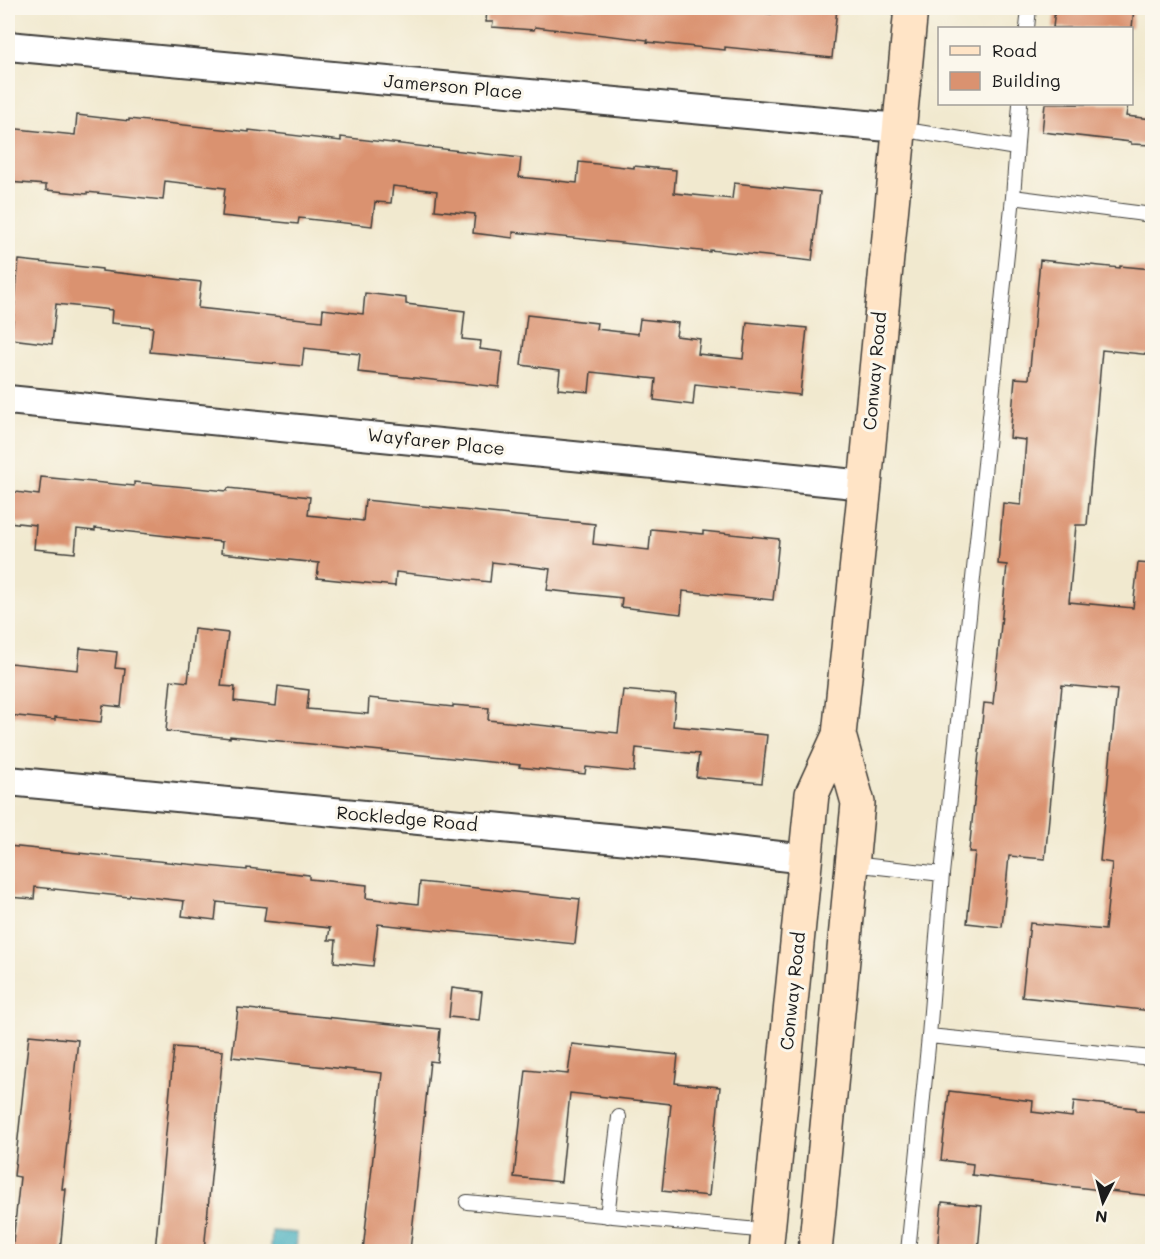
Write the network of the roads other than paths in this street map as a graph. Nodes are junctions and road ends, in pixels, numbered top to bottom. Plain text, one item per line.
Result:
1 (910, 8) edge
2 (1029, 8) edge
3 (1027, 27) edge
4 (8, 46) edge
5 (1020, 105) edge
6 (898, 128) junction
7 (1016, 148) junction
8 (1013, 197) junction
9 (1152, 214) edge
10 (8, 399) edge
11 (865, 485) junction
12 (839, 735) junction
13 (8, 781) edge
14 (806, 859) junction
15 (852, 864) junction
16 (942, 874) junction
17 (929, 1036) junction
18 (1152, 1058) edge
19 (619, 1117) dead end
20 (467, 1202) dead end
21 (607, 1216) junction
22 (767, 1241) edge
23 (815, 1251) edge
24 (908, 1251) edge

1 - 6 main road, Conway Road
2 - 3 lane
4 - 6 street, Jamerson Place
5 - 7 lane
6 - 7 lane
6 - 11 main road, Conway Road
7 - 8 lane
8 - 9 lane
8 - 16 lane
10 - 11 street, Wayfarer Place
11 - 12 main road, Conway Road
12 - 14 main road, Conway Road
12 - 15 main road, Conway Road
13 - 14 street, Rockledge Road
14 - 22 main road, Conway Road
15 - 16 lane
15 - 23 main road, Conway Road
16 - 17 lane
17 - 18 lane
17 - 24 lane
19 - 21 lane
20 - 21 lane
21 - 22 lane

